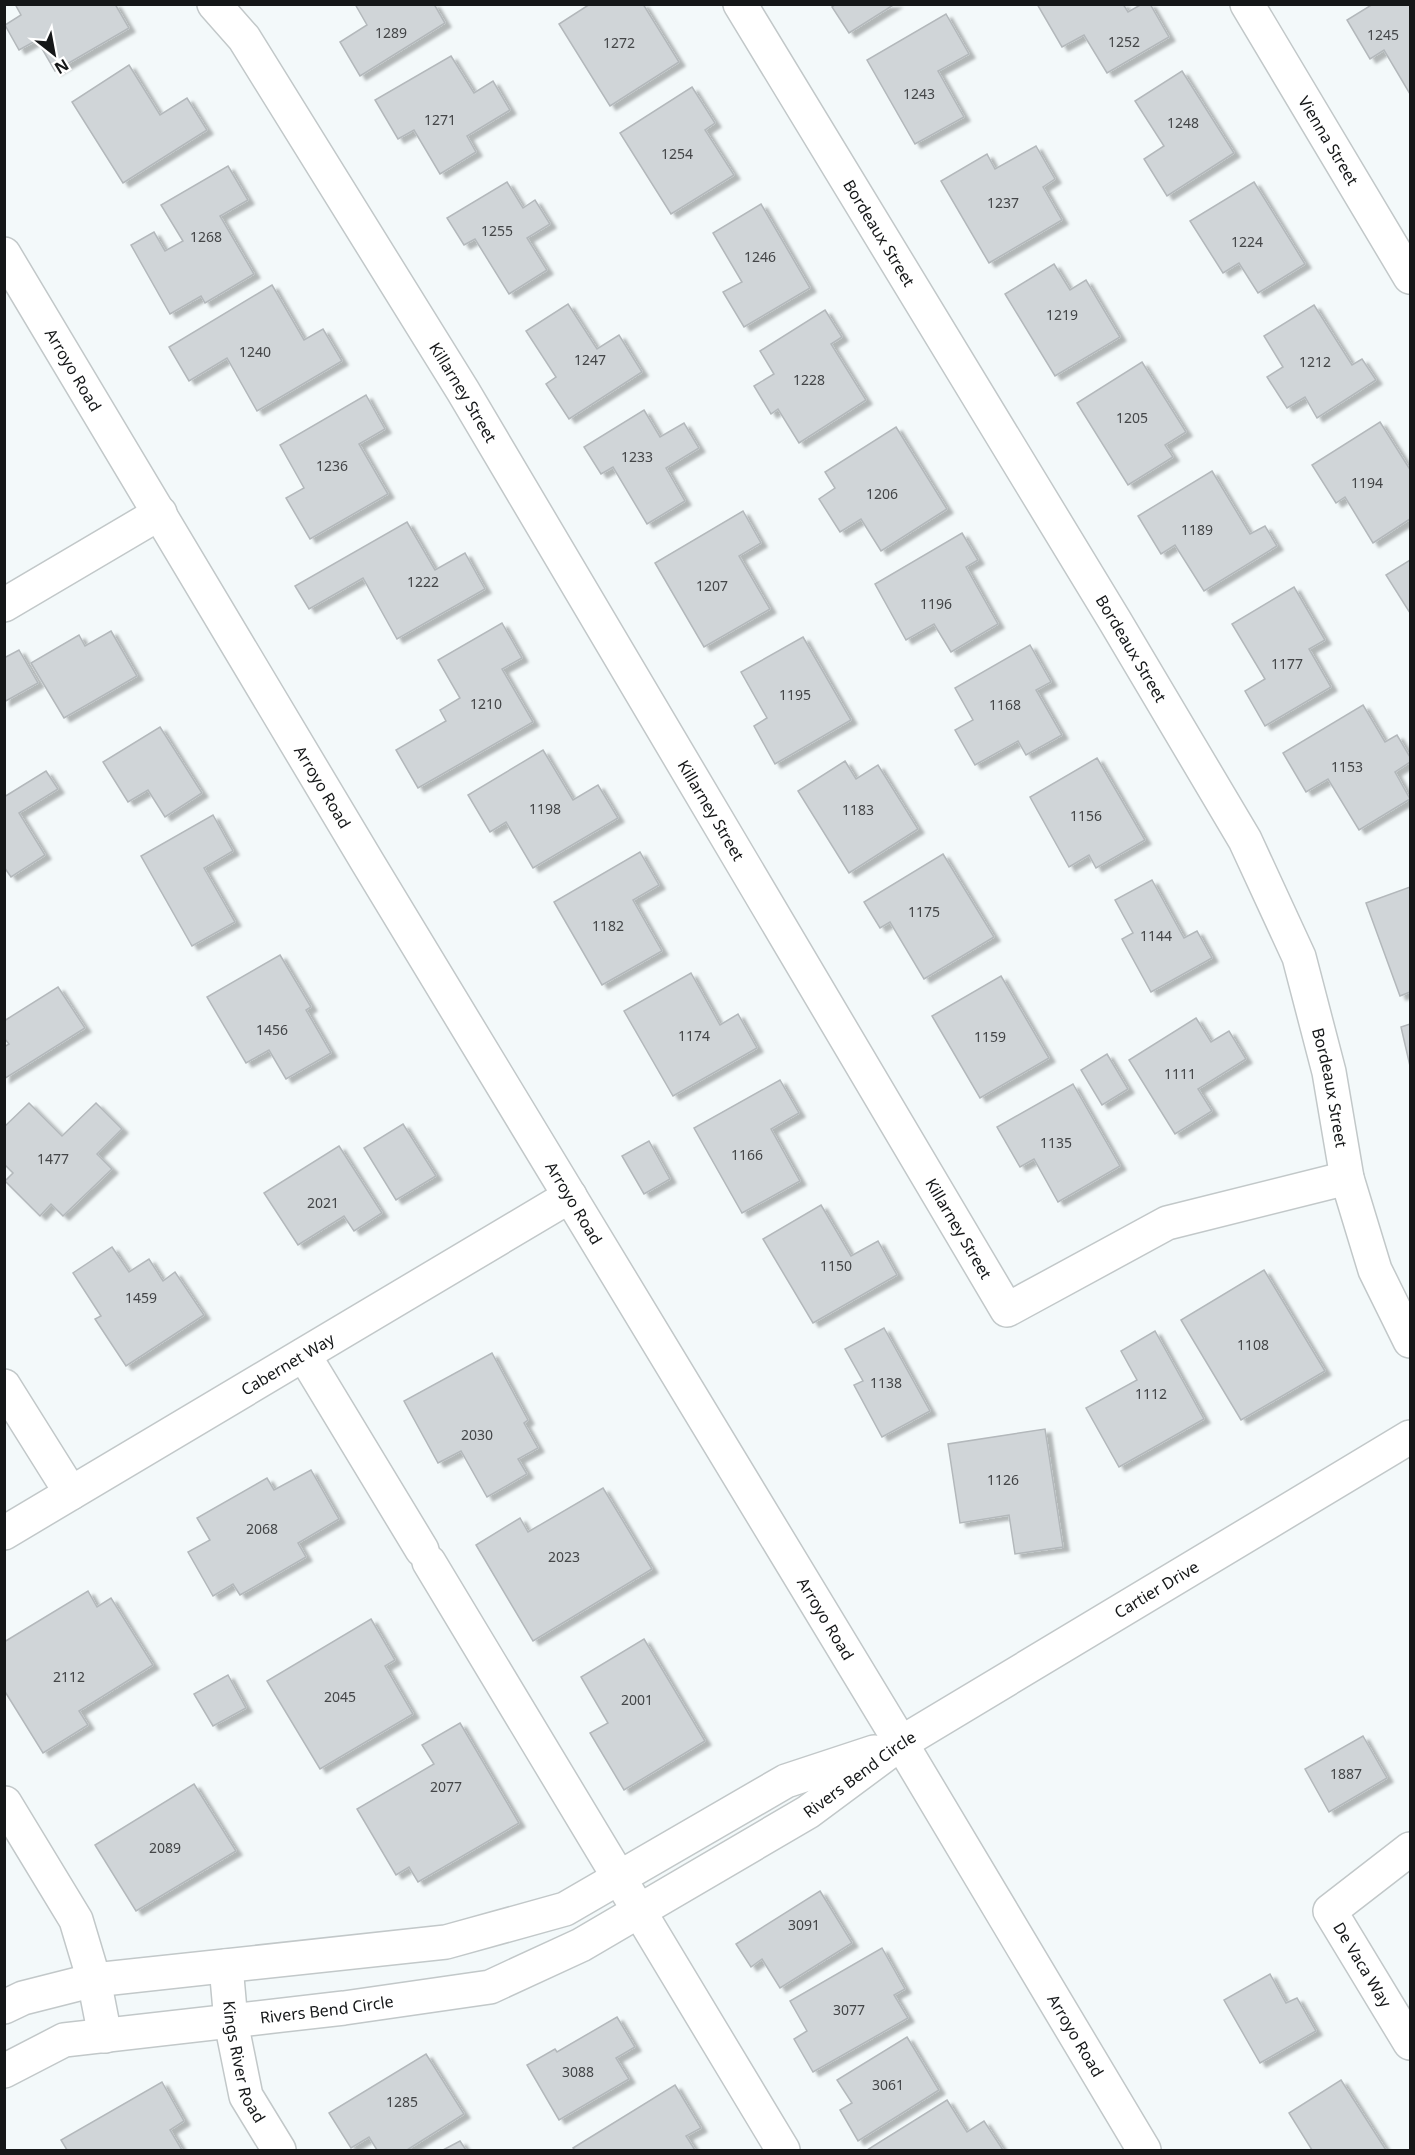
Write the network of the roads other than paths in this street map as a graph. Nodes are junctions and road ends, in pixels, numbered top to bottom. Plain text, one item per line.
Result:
1 (214, 4) edge
2 (740, 4) edge
3 (1246, 4) edge
4 (4, 254) edge
5 (1410, 277) edge
6 (160, 513) junction
7 (4, 605) edge
8 (1347, 1178) junction
9 (570, 1196) junction
10 (1410, 1341) edge
11 (304, 1355) junction
12 (4, 1386) edge
13 (1410, 1437) edge
14 (71, 1493) junction
15 (4, 1533) edge
16 (902, 1743) junction
17 (5, 1803) edge
18 (1410, 1849) edge
19 (618, 1878) junction
20 (638, 1911) junction
21 (226, 1966) junction
22 (94, 1980) junction
23 (4, 2007) edge
24 (231, 2022) junction
25 (105, 2036) junction
26 (1410, 2043) edge
27 (4, 2071) edge
28 (279, 2151) edge
29 (783, 2151) edge
30 (1144, 2151) edge

1 - 8 street, Killarney Street
2 - 8 street, Bordeaux Street
3 - 5 street, Vienna Street
4 - 6 street, Arroyo Road
6 - 7 street
6 - 9 street, Arroyo Road
8 - 10 street, Bordeaux Street
9 - 11 street, Cabernet Way
9 - 16 street, Arroyo Road
11 - 14 street, Cabernet Way
11 - 19 street
12 - 14 street
13 - 16 street, Cartier Drive
14 - 15 street, Cabernet Way
16 - 19 street, Rivers Bend Circle
16 - 20 street, Rivers Bend Circle
16 - 30 street, Arroyo Road
17 - 22 street
18 - 26 street, De Vaca Way
19 - 20 street
19 - 21 street, Rivers Bend Circle
20 - 24 street, Rivers Bend Circle
20 - 29 street
21 - 22 street, Rivers Bend Circle
21 - 24 street, Kings River Road
22 - 23 street, Rivers Bend Circle
22 - 25 street
24 - 25 street, Rivers Bend Circle
24 - 28 street, Kings River Road
25 - 27 street, Rivers Bend Circle

